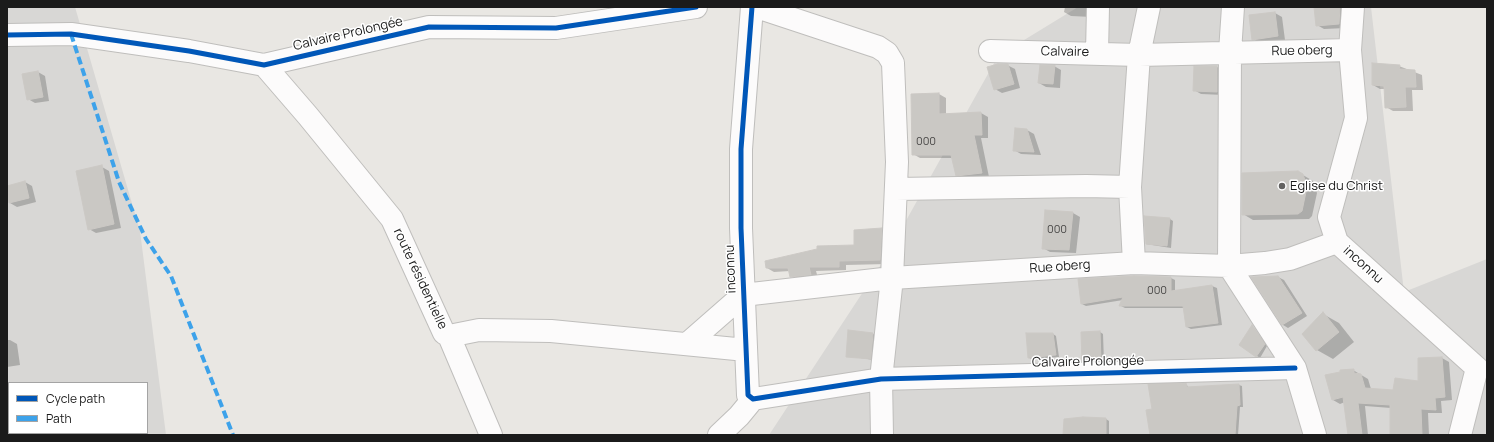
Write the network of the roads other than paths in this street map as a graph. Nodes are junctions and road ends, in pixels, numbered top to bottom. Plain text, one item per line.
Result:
1 (696, 7) edge
2 (752, 7) edge
3 (757, 7) edge
4 (1098, 7) edge
5 (1149, 7) edge
6 (1233, 7) edge
7 (1352, 7) edge
8 (7, 35) edge
9 (1350, 50) junction
10 (990, 51) dead end
11 (1230, 52) junction
12 (1097, 53) junction
13 (1139, 55) junction
14 (264, 65) junction
15 (1130, 187) junction
16 (896, 189) junction
17 (1337, 242) junction
18 (1134, 263) junction
19 (1229, 266) junction
20 (892, 278) junction
21 (743, 295) junction
22 (449, 336) junction
23 (687, 344) junction
24 (746, 350) junction
25 (1482, 367) edge
26 (1295, 368) junction
27 (881, 379) junction
28 (753, 399) junction
29 (491, 435) edge
30 (719, 435) edge
31 (882, 435) edge
32 (1315, 435) edge
33 (1460, 435) edge

1 - 14 street, Calvaire Prolongée
2 - 21 street, inconnu
3 - 16 street
4 - 12 street
5 - 13 street
6 - 11 street
7 - 9 street, inconnu
8 - 14 street, Calvaire Prolongée
9 - 11 street, Rue oberg
9 - 17 street, inconnu
10 - 12 street, Calvaire
11 - 13 street, Rue oberg
11 - 19 street
12 - 13 street, Calvaire
13 - 15 street
14 - 22 street, route résidentielle
15 - 16 street
15 - 18 street
16 - 20 street
17 - 19 street
17 - 25 street, inconnu
18 - 19 street, Rue oberg
18 - 20 street, Rue oberg
19 - 26 street
20 - 21 street, inconnu
20 - 27 street
21 - 23 street, inconnu
21 - 24 street, inconnu
22 - 23 street, route résidentielle
22 - 29 street
23 - 24 street, route résidentielle
24 - 28 street, inconnu
25 - 33 street
26 - 27 street, Calvaire Prolongée
26 - 32 street
27 - 28 street
27 - 31 street
28 - 30 street

